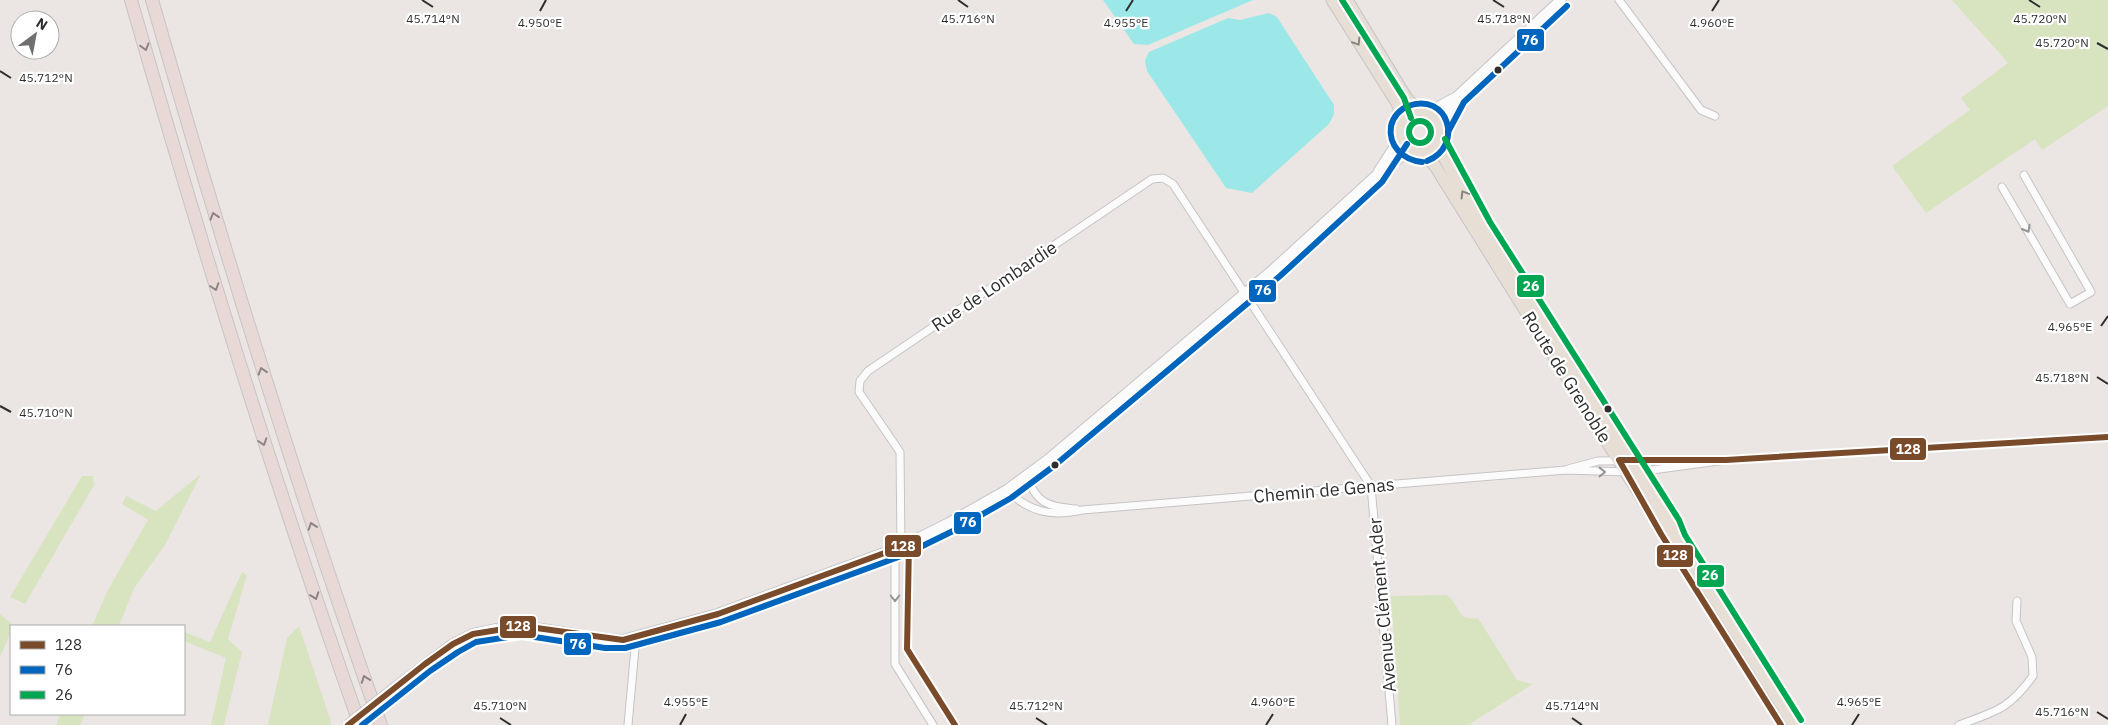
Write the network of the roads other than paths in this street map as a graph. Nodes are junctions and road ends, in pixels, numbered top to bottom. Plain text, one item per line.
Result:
1 (131, 0) edge
2 (152, 0) edge
3 (1332, 0) edge
4 (1346, 0) edge
5 (1561, 0) edge
6 (1619, 0) edge
7 (1457, 97) junction
8 (1423, 113) junction
9 (1715, 116) dead end
10 (1402, 121) junction
11 (1440, 128) junction
12 (1400, 139) junction
13 (1437, 143) junction
14 (1418, 152) junction
15 (2024, 175) dead end
16 (1376, 176) junction
17 (2002, 187) dead end
18 (1244, 293) junction
19 (2108, 437) edge
20 (1619, 460) junction
21 (1631, 460) junction
22 (1726, 460) junction
23 (1566, 470) junction
24 (1626, 472) junction
25 (1638, 472) junction
26 (1026, 476) junction
27 (1371, 486) junction
28 (1007, 490) junction
29 (1644, 503) junction
30 (1082, 510) junction
31 (1672, 525) junction
32 (901, 547) junction
33 (2017, 601) dead end
34 (636, 637) junction
35 (348, 725) edge
36 (360, 725) edge
37 (381, 725) edge
38 (628, 725) edge
39 (933, 725) edge
40 (955, 725) edge
41 (1392, 725) edge
42 (1781, 725) edge
43 (1788, 725) edge
44 (1794, 725) edge
45 (1801, 725) edge
46 (1959, 725) edge

1 -> 36 highway
37 -> 2 highway
3 -> 10 main road
4 - 8 main road
5 - 7 main road
6 - 9 street
7 - 8 main road
7 - 11 main road
8 - 10 main road
8 - 11 main road
10 - 12 main road
11 - 13 main road
12 - 14 main road
12 - 16 main road
13 - 14 main road
21 -> 13 main road, Route de Grenoble
14 - 16 main road
14 - 20 main road, Route de Grenoble
17 -> 15 street
16 - 18 main road
18 - 26 main road
18 - 27 street
18 - 32 street, Rue de Lombardie
19 - 22 street, Chemin de Genas
20 - 21 street, Chemin de Genas
20 - 23 street, Chemin de Genas
20 - 24 main road, Route de Grenoble
21 - 22 street, Chemin de Genas
21 - 25 main road, Route de Grenoble
22 - 25 street, Chemin de Genas
23 -> 24 street, Chemin de Genas
23 - 27 street, Chemin de Genas
24 - 25 street, Chemin de Genas
24 - 29 main road, Route de Grenoble
25 - 31 main road, Route de Grenoble
26 - 28 main road
26 - 30 street, Chemin de Genas
27 - 30 street, Chemin de Genas
27 - 41 street, Avenue Clément Ader
28 - 30 street, Chemin de Genas
28 - 32 main road
29 - 42 street, Route de Grenoble
29 - 43 main road, Route de Grenoble
31 - 44 main road, Route de Grenoble
31 - 45 street, Route de Grenoble
32 - 34 main road
32 -> 39 street
32 - 40 street
33 - 46 street
34 - 35 main road, bridge
34 - 38 street

